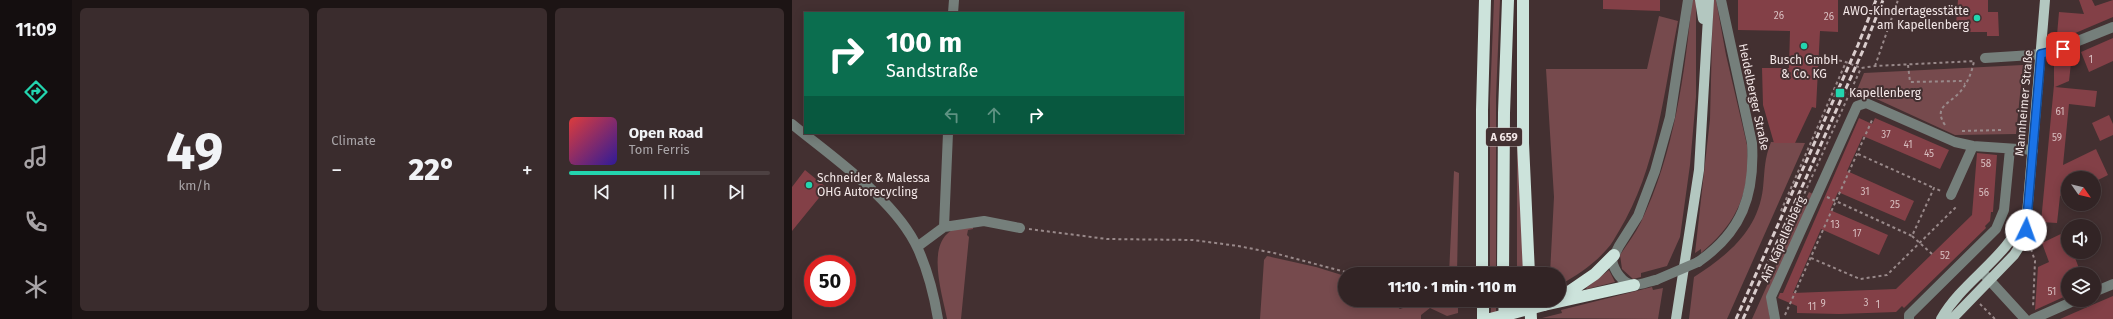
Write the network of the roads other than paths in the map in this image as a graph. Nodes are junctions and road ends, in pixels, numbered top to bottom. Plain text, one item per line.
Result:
1 (954, 0) edge
2 (1485, 0) edge
3 (1508, 0) edge
4 (1523, 0) edge
5 (1688, 0) edge
6 (1700, 0) edge
7 (1708, 0) edge
8 (1721, 0) edge
9 (2045, 0) edge
10 (954, 12) edge
11 (2113, 27) edge
12 (1705, 35) junction
13 (2041, 54) junction
14 (1985, 58) road end
15 (792, 124) edge
16 (804, 134) edge
17 (804, 134) edge
18 (948, 134) edge
19 (1973, 146) junction
20 (2010, 148) junction
21 (2033, 150) junction
22 (1952, 195) road end
23 (2027, 208) junction
24 (944, 227) junction
25 (1020, 228) road end
26 (1687, 246) junction
27 (917, 247) junction
28 (1614, 255) junction
29 (1482, 267) edge
30 (1504, 267) edge
31 (1529, 267) edge
32 (1982, 272) junction
33 (1990, 280) junction
34 (2113, 284) edge
35 (1634, 285) junction
36 (2101, 289) edge
37 (1566, 294) edge
38 (1566, 299) edge
39 (2061, 306) edge
40 (1483, 307) edge
41 (1504, 307) edge
42 (1531, 307) edge
43 (1531, 307) edge
44 (1534, 307) edge
45 (1909, 317) edge
46 (2030, 317) edge
47 (938, 319) edge
48 (1483, 319) edge
49 (1490, 319) edge
50 (1505, 319) edge
51 (1532, 319) edge
52 (1535, 319) edge
53 (1670, 319) edge
54 (1676, 319) edge
55 (1775, 319) edge
56 (1941, 319) edge
57 (1952, 319) edge

1 - 10 street
2 - 29 highway, A 659
3 - 30 highway, A 659
4 - 31 highway
5 - 28 street
6 - 12 main road
7 - 12 main road
8 - 35 street, Heidelberger Straße, bridge
9 - 13 main road, Mannheimer Straße
11 - 13 street
12 - 26 main road
13 - 14 street
13 - 21 main road, Mannheimer Straße
15 - 16 street
17 - 27 street
18 - 24 street
19 - 20 street, Am Kapellenberg
19 - 22 street
19 - 55 street, Am Kapellenberg
20 - 21 street, Am Kapellenberg
20 - 45 street, Mannheimer Straße
21 - 23 main road, Mannheimer Straße
23 - 32 main road, Mannheimer Straße
23 - 33 main road, Mannheimer Straße
24 - 25 street
24 - 27 street
26 - 53 main road
26 - 54 main road
27 - 47 street
28 - 35 street
28 - 37 highway
32 - 33 street
32 - 56 main road, Mannheimer Straße
33 - 46 street
33 - 57 main road, Mannheimer Straße
34 - 36 street
35 - 38 highway
39 - 46 street
40 - 48 highway
41 - 50 highway
42 - 51 highway
43 - 52 highway
44 - 49 highway, bridge

